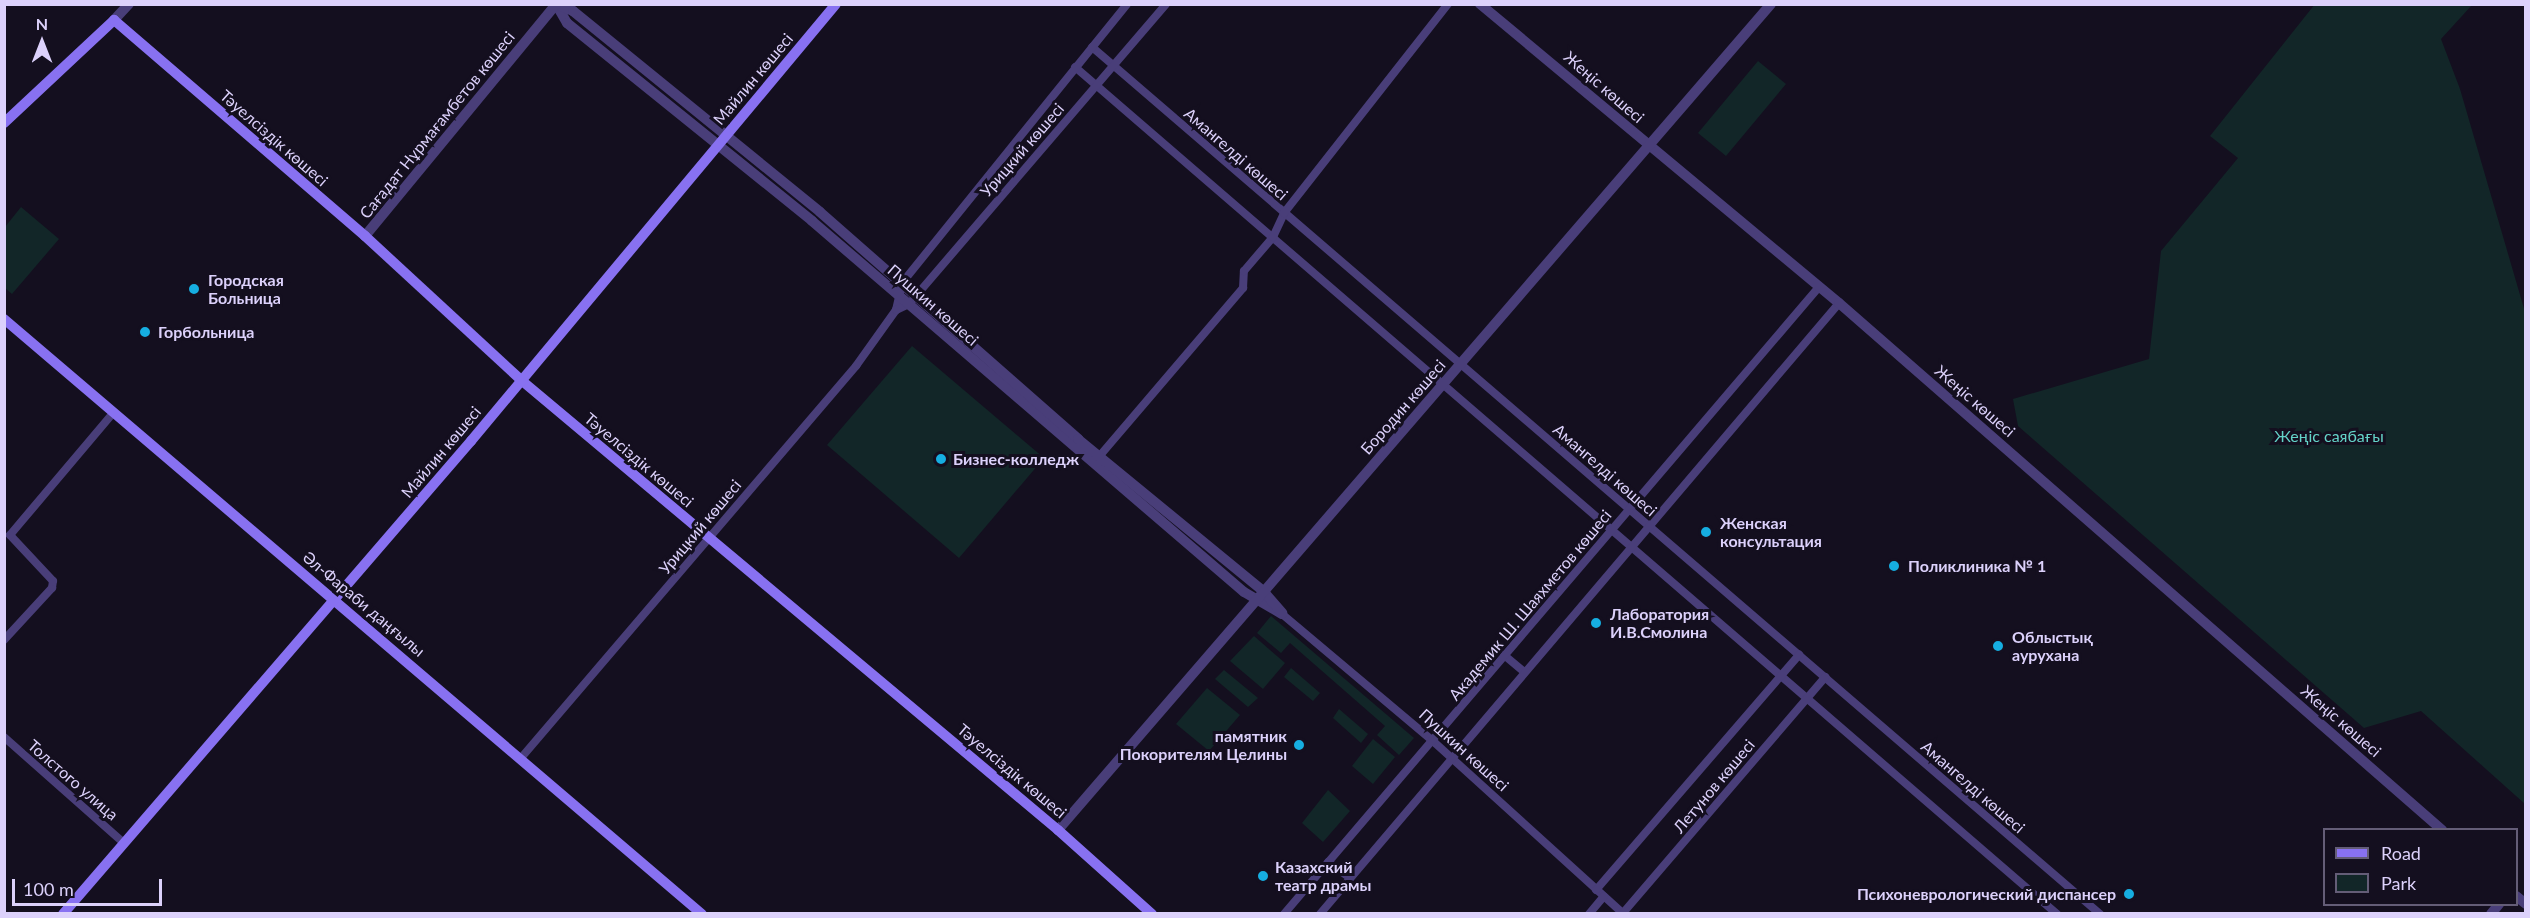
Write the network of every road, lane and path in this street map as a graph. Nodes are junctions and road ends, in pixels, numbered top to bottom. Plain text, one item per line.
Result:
1 (129, 4) edge
2 (556, 4) edge
3 (836, 4) edge
4 (1127, 4) edge
5 (1166, 4) edge
6 (1448, 4) edge
7 (1480, 4) edge
8 (1771, 4) edge
9 (114, 20) junction
10 (1092, 47) junction
11 (1113, 66) junction
12 (1075, 67) junction
13 (1097, 85) junction
14 (669, 90) junction
15 (661, 99) junction
16 (4, 123) edge
17 (726, 134) junction
18 (717, 145) junction
19 (1649, 146) junction
20 (1284, 213) junction
21 (365, 236) junction
22 (1273, 237) junction
23 (1819, 287) junction
24 (899, 288) junction
25 (913, 299) junction
26 (1839, 303) junction
27 (896, 310) junction
28 (4, 320) edge
29 (1460, 364) junction
30 (521, 380) junction
31 (1443, 384) junction
32 (114, 412) junction
33 (1095, 460) junction
34 (1628, 508) junction
35 (1647, 525) junction
36 (1611, 529) junction
37 (708, 538) junction
38 (1630, 545) junction
39 (1260, 596) junction
40 (335, 598) junction
41 (1282, 614) joint
42 (4, 640) edge
43 (1799, 655) junction
44 (1504, 656) junction
45 (1524, 672) junction
46 (1782, 676) junction
47 (1825, 677) junction
48 (1807, 698) junction
49 (4, 737) edge
50 (1434, 742) junction
51 (1450, 757) junction
52 (521, 758) junction
53 (2440, 828) edge
54 (1058, 830) junction
55 (124, 843) junction
56 (1328, 862) junction
57 (1350, 878) junction
58 (1596, 890) junction
59 (1604, 896) junction
60 (63, 914) edge
61 (702, 914) edge
62 (1152, 914) edge
63 (1284, 914) edge
64 (1320, 914) edge
65 (1589, 914) edge
66 (1624, 914) edge
67 (2057, 914) edge
68 (2100, 914) edge

1 - 9 street
2 - 14 street, Пушкин көшесі
2 - 15 street, Пушкин көшесі
2 - 21 street, Сағадат Нұрмағамбетов көшесі
3 - 17 main road, Майлин көшесі
4 - 10 street, Урицкий көшесі
5 - 11 street, Урицкий көшесі
6 - 20 street
7 - 19 street, Жеңіс көшесі
8 - 19 street, Бородин көшесі
9 - 16 main road
9 - 21 main road, Тәуелсіздік көшесі
10 - 11 street, Амангелді көшесі
10 - 12 street, Урицкий көшесі
11 - 13 street, Урицкий көшесі
11 - 20 street, Амангелді көшесі
12 - 13 street
12 - 24 street, Урицкий көшесі
13 - 22 street
13 - 25 street, Урицкий көшесі
14 - 15 street
14 - 17 street, Пушкин көшесі
15 - 18 street, Пушкин көшесі
17 - 18 main road, Майлин көшесі
17 - 24 street, Пушкин көшесі
18 - 24 street, Пушкин көшесі
18 - 30 main road, Майлин көшесі
19 - 23 street, Жеңіс көшесі
19 - 29 street, Бородин көшесі
20 - 22 street
20 - 29 street, Амангелді көшесі
21 - 30 main road, Тәуелсіздік көшесі
22 - 31 street
22 - 33 street
23 - 26 street, Жеңіс көшесі
23 - 34 street, Академик Ш. Шаяхметов көшесі
24 - 25 street, Пушкин көшесі
24 - 27 street
25 - 27 street, Урицкий көшесі
25 - 33 street, Пушкин көшесі
26 - 35 street
26 - 53 street, Жеңіс көшесі
27 - 37 street, Урицкий көшесі
28 - 32 main road, Әл-Фараби даңғылы
29 - 31 street, Бородин көшесі
29 - 34 street, Амангелді көшесі
30 - 37 main road, Тәуелсіздік көшесі
30 - 40 main road, Майлин көшесі
31 - 36 street
31 - 39 street, Бородин көшесі
32 - 40 main road, Әл-Фараби даңғылы
32 - 42 street
33 - 39 street, Пушкин көшесі
34 - 35 street, Амангелді көшесі
34 - 36 street, Академик Ш. Шаяхметов көшесі
35 - 38 street
35 - 43 street, Амангелді көшесі
36 - 38 street
36 - 44 street, Академик Ш. Шаяхметов көшесі
37 - 52 street, Урицкий көшесі
37 - 54 main road, Тәуелсіздік көшесі
38 - 45 street
38 - 46 street
39 - 41 street, Пушкин көшесі
39 - 54 street, Бородин көшесі
40 - 52 main road, Әл-Фараби даңғылы
40 - 55 main road, Майлин көшесі
41 - 50 street, Пушкин көшесі
43 - 46 street, Летунов көшесі
43 - 47 street, Амангелді көшесі
44 - 45 street
44 - 50 street, Академик Ш. Шаяхметов көшесі
45 - 51 street
46 - 48 street
46 - 58 street, Летунов көшесі
47 - 48 street, Летунов көшесі
47 - 68 street, Амангелді көшесі
48 - 66 street, Летунов көшесі
48 - 67 street
49 - 55 street, Толстого улица
50 - 51 street, Пушкин көшесі
50 - 56 street, Академик Ш. Шаяхметов көшесі
51 - 57 street
51 - 58 street, Пушкин көшесі
52 - 61 main road, Әл-Фараби даңғылы
54 - 62 main road, Тәуелсіздік көшесі
55 - 60 main road, Майлин көшесі
56 - 57 street
56 - 63 street, Академик Ш. Шаяхметов көшесі
57 - 64 street
58 - 59 street, Пушкин көшесі
59 - 65 street
59 - 66 street, Пушкин көшесі

